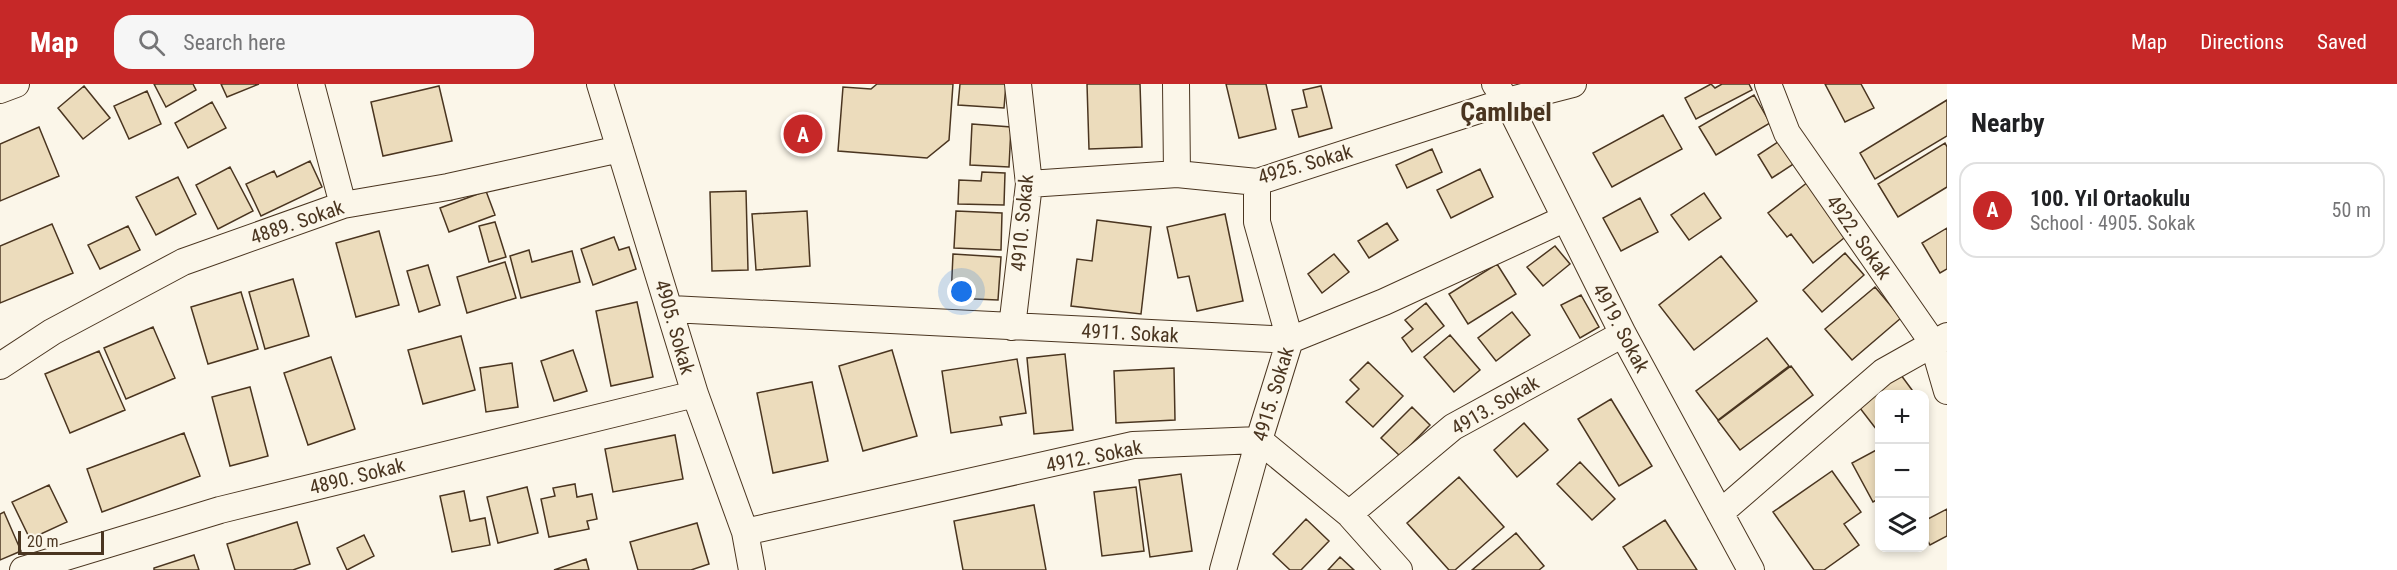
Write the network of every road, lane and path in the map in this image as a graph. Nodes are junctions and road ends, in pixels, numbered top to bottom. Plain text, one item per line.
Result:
1 (16, 84) edge
2 (311, 84) edge
3 (600, 84) edge
4 (1018, 84) edge
5 (1176, 84) edge
6 (1573, 84) edge
7 (1768, 84) edge
8 (0, 90) edge
9 (1501, 92) edge
10 (620, 148) junction
11 (1177, 174) junction
12 (1257, 182) junction
13 (1029, 184) junction
14 (344, 205) junction
15 (1564, 219) junction
16 (671, 309) junction
17 (1012, 327) junction
18 (1623, 334) junction
19 (1940, 339) edge
20 (1290, 340) junction
21 (0, 366) edge
22 (1947, 391) edge
23 (695, 394) junction
24 (1259, 440) junction
25 (1720, 513) junction
26 (1350, 514) junction
27 (745, 532) junction
28 (23, 570) edge
29 (752, 570) edge
30 (1223, 570) edge
31 (1399, 570) edge
32 (1751, 570) edge

1 - 8 street
2 - 14 street
3 - 10 street, 4905. Sokak
4 - 13 street, 4910. Sokak
5 - 11 street
6 - 9 street, 4925. Sokak
7 - 19 street, 4922. Sokak
9 - 12 street, 4925. Sokak
9 - 15 street, 4919. Sokak
10 - 14 street, 4889. Sokak
10 - 16 street, 4905. Sokak
11 - 12 street, 4925. Sokak
11 - 13 street, 4925. Sokak
12 - 20 street, 4915. Sokak
13 - 17 street, 4910. Sokak
14 - 21 street, 4889. Sokak
15 - 18 street, 4919. Sokak
15 - 20 street, 4911. Sokak
16 - 17 street, 4911. Sokak
16 - 23 street, 4905. Sokak
17 - 20 street, 4911. Sokak
18 - 25 street, 4919. Sokak
18 - 26 street, 4913. Sokak
19 - 22 street, 4922. Sokak
19 - 25 street
20 - 24 street, 4915. Sokak
23 - 27 street, 4905. Sokak
23 - 28 street, 4890. Sokak
24 - 26 street
24 - 27 street, 4912. Sokak
24 - 30 street, 4915. Sokak
25 - 32 street, 4919. Sokak
26 - 31 street
27 - 29 street, 4905. Sokak

